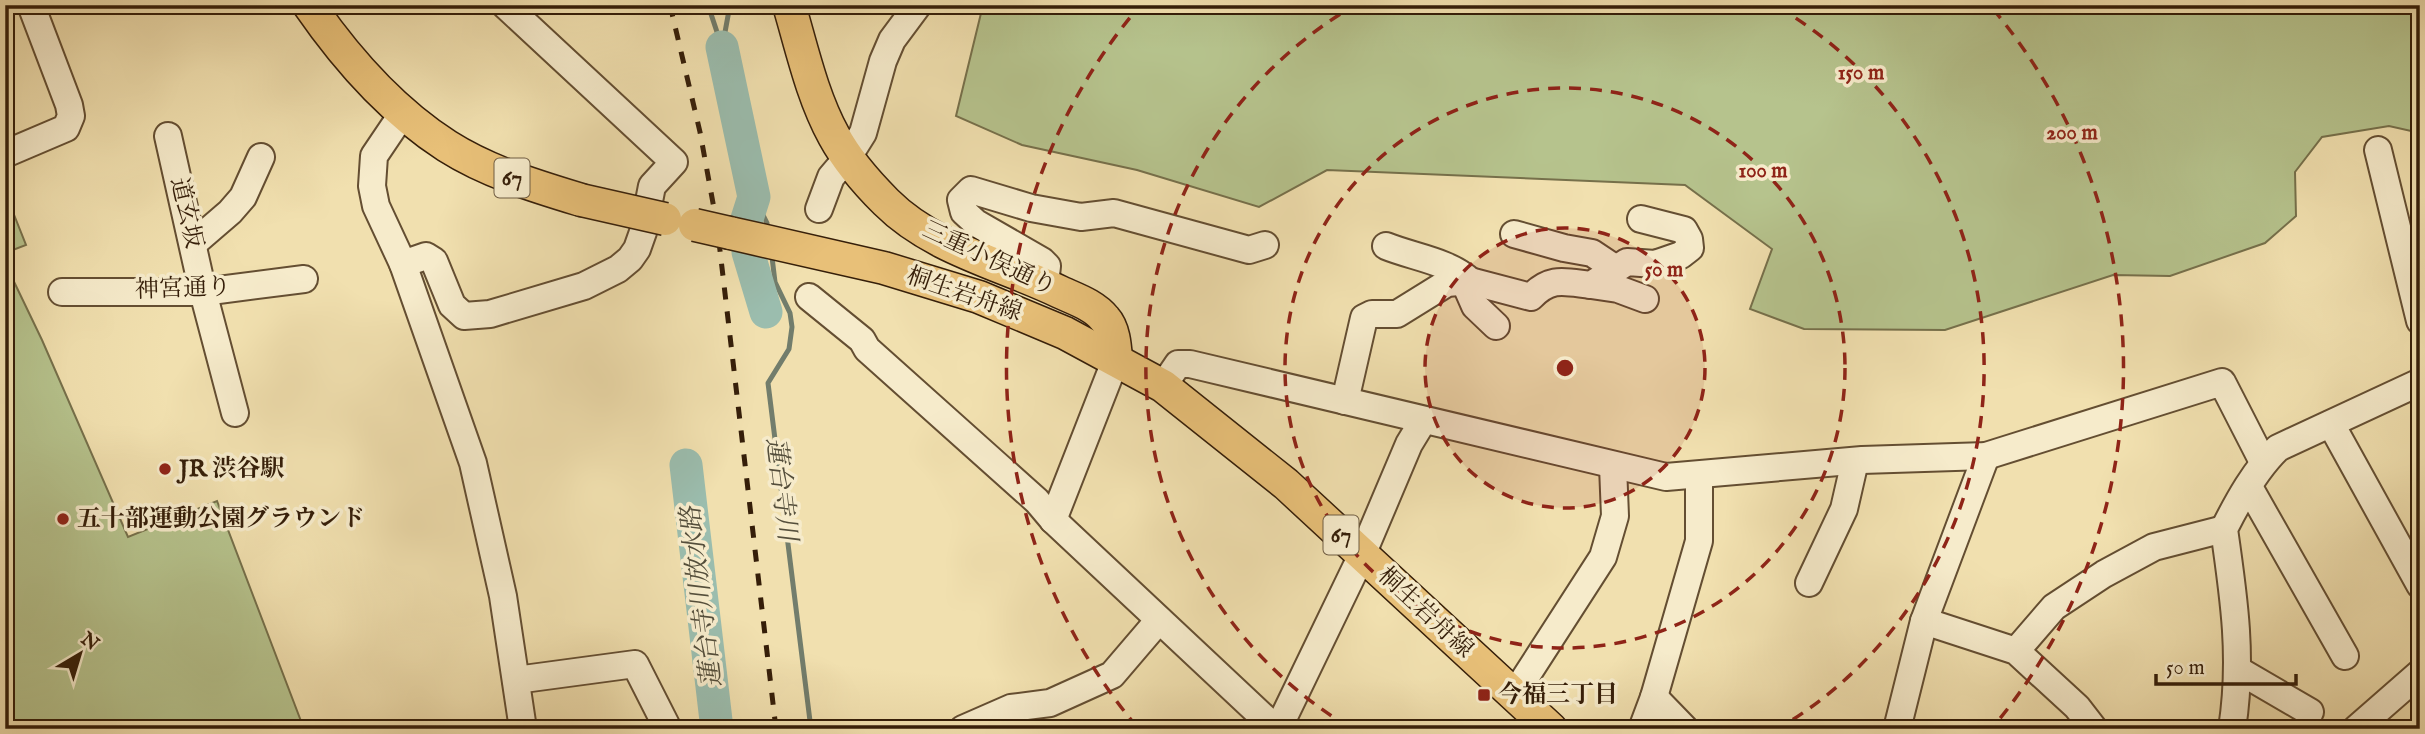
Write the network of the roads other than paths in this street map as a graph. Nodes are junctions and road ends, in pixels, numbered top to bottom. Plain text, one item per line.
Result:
1 (31, 5) edge
2 (505, 5) edge
3 (789, 5) edge
4 (918, 5) edge
5 (318, 9) edge
6 (403, 113) junction
7 (168, 136) dead end
8 (2378, 150) dead end
9 (5, 154) edge
10 (261, 157) dead end
11 (848, 158) junction
12 (819, 209) dead end
13 (1641, 219) dead end
14 (1514, 234) dead end
15 (194, 243) junction
16 (1265, 245) dead end
17 (1385, 246) dead end
18 (403, 264) junction
19 (1616, 269) junction
20 (304, 279) dead end
21 (1467, 281) junction
22 (1045, 284) junction
23 (1591, 285) junction
24 (62, 292) dead end
25 (203, 292) junction
26 (809, 297) dead end
27 (1645, 299) dead end
28 (2420, 321) edge
29 (1496, 326) dead end
30 (1116, 359) junction
31 (2420, 382) edge
32 (1163, 386) junction
33 (1345, 401) junction
34 (235, 413) dead end
35 (1423, 421) junction
36 (2331, 424) junction
37 (1986, 456) junction
38 (1855, 461) junction
39 (2263, 462) junction
40 (1613, 466) junction
41 (1699, 475) junction
42 (2249, 487) junction
43 (1053, 520) junction
44 (2224, 529) junction
45 (1362, 555) junction
46 (1809, 583) dead end
47 (2420, 585) edge
48 (1159, 620) junction
49 (1924, 621) junction
50 (2016, 651) junction
51 (2346, 656) dead end
52 (2238, 670) junction
53 (2420, 673) edge
54 (516, 680) junction
55 (1514, 695) junction
56 (1654, 697) junction
57 (2310, 712) dead end
58 (523, 729) edge
59 (668, 729) edge
60 (963, 729) edge
61 (1277, 729) edge
62 (1551, 729) edge
63 (1642, 729) edge
64 (1685, 729) edge
65 (1897, 729) edge
66 (2094, 729) edge
67 (2232, 729) edge
68 (2356, 729) edge

1 - 9 street
2 - 18 street
3 - 11 main road, 三重小俣通り
4 - 11 street
5 - 6 main road, 桐生岩舟線 / 67
6 - 18 street
6 - 30 main road, 桐生岩舟線 / 67, bridge
7 - 15 street, 道玄坂
8 - 28 street
10 - 15 street
11 - 12 street
11 - 22 main road, 三重小俣通り
13 - 19 street
14 - 19 street
15 - 25 street, 道玄坂
16 - 22 street
17 - 21 street
18 - 54 street
19 - 23 street
20 - 25 street, 神宮通り
21 - 23 street
21 - 29 street
21 - 33 street
22 - 30 main road, 三重小俣通り
23 - 27 street
24 - 25 street, 神宮通り
25 - 34 street, 道玄坂
26 - 43 street
30 - 32 main road, 桐生岩舟線 / 67
30 - 43 street
31 - 36 street
32 - 33 street
32 - 45 main road, 桐生岩舟線 / 67
33 - 35 street
35 - 40 street
35 - 45 street
36 - 39 street
36 - 47 street
37 - 38 street
37 - 39 street
37 - 49 street
38 - 41 street
38 - 46 street
39 - 42 street
40 - 41 street
40 - 55 street
41 - 56 street
42 - 44 street
42 - 51 street
43 - 48 street
44 - 50 street
44 - 52 street
45 - 55 main road, 桐生岩舟線 / 67
45 - 61 street
48 - 60 street
48 - 61 street
49 - 50 street
49 - 65 street
50 - 66 street
52 - 57 street
52 - 67 street
53 - 68 street
54 - 58 street
54 - 59 street
55 - 62 main road, 桐生岩舟線 / 67
56 - 63 street
56 - 64 street

